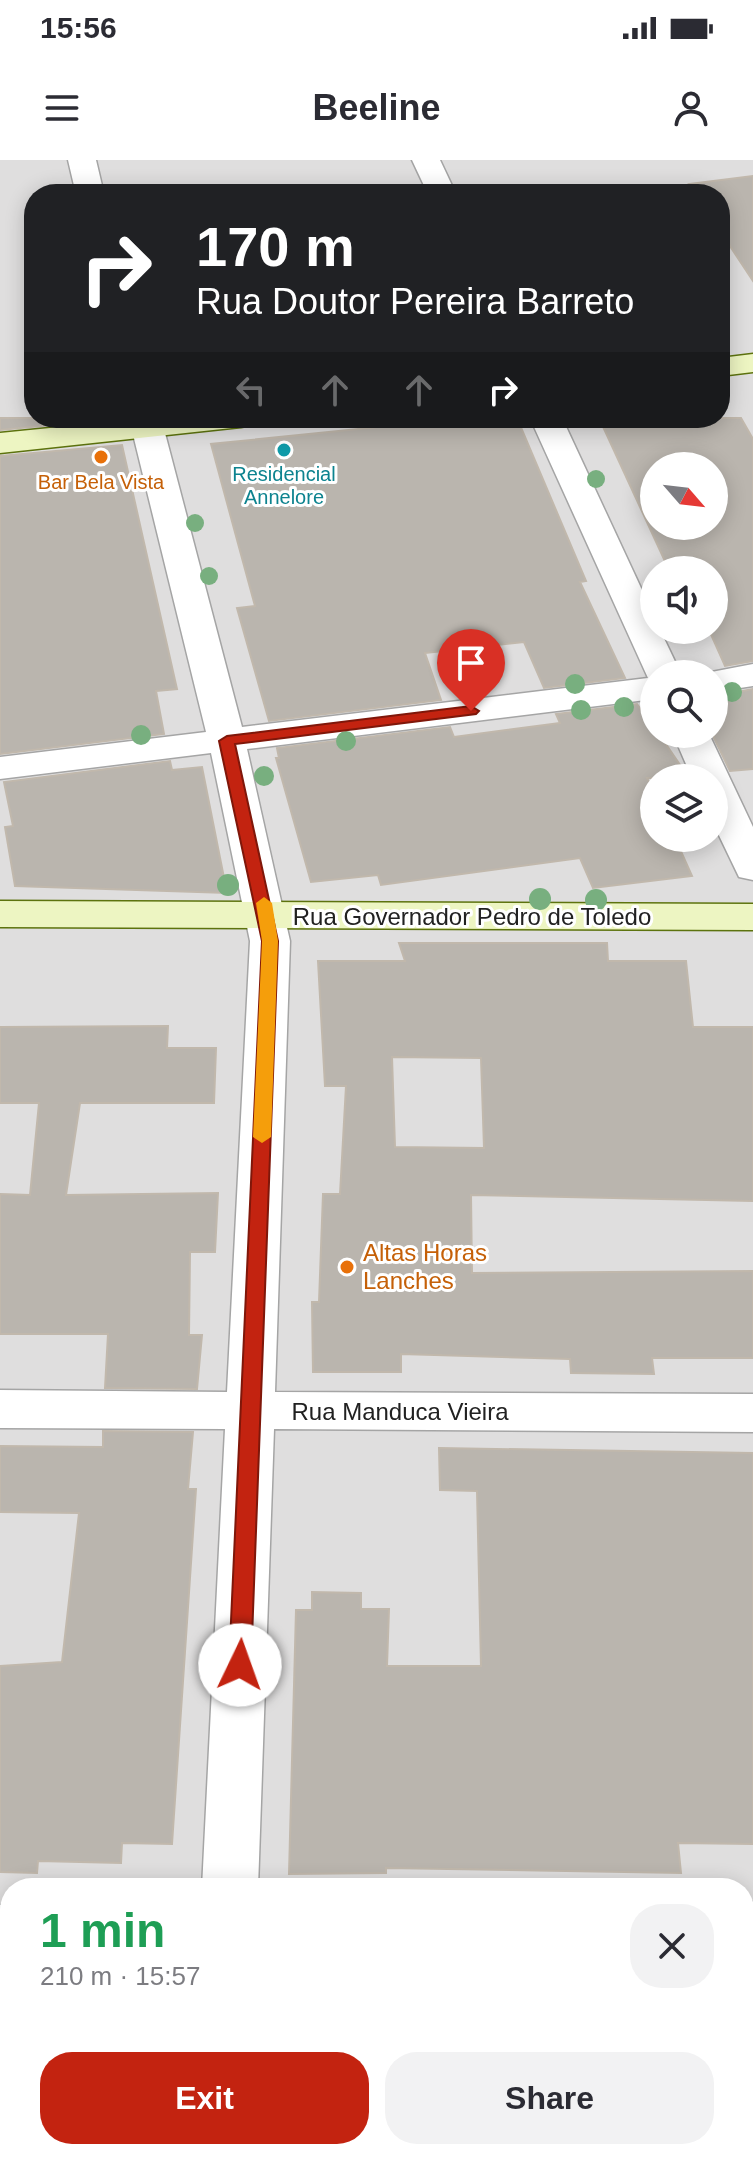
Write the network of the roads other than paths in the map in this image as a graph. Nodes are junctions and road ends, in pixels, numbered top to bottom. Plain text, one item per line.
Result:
1 (82, 160) edge
2 (426, 160) edge
3 (88, 184) edge
4 (437, 184) edge
5 (753, 363) edge
6 (730, 366) edge
7 (110, 428) edge
8 (147, 428) edge
9 (551, 428) edge
10 (0, 443) edge
11 (657, 660) edge
12 (753, 675) edge
13 (728, 679) edge
14 (640, 690) edge
15 (227, 741) junction
16 (0, 768) edge
17 (728, 814) edge
18 (753, 868) edge
19 (0, 914) edge
20 (267, 916) junction
21 (753, 917) edge
22 (0, 1409) edge
23 (251, 1411) junction
24 (753, 1413) edge
25 (230, 1878) edge

1 - 3 street
2 - 4 street
5 - 6 main road
7 - 10 main road
8 - 15 street
9 - 11 street
12 - 13 street
14 - 15 street
15 - 16 street
15 - 20 street
17 - 18 street
19 - 20 main road, Rua Governador Pedro de Toledo
20 - 21 main road, Rua Governador Pedro de Toledo
20 - 23 street
22 - 23 street, Rua Manduca Vieira
23 - 24 street, Rua Manduca Vieira
23 - 25 street

